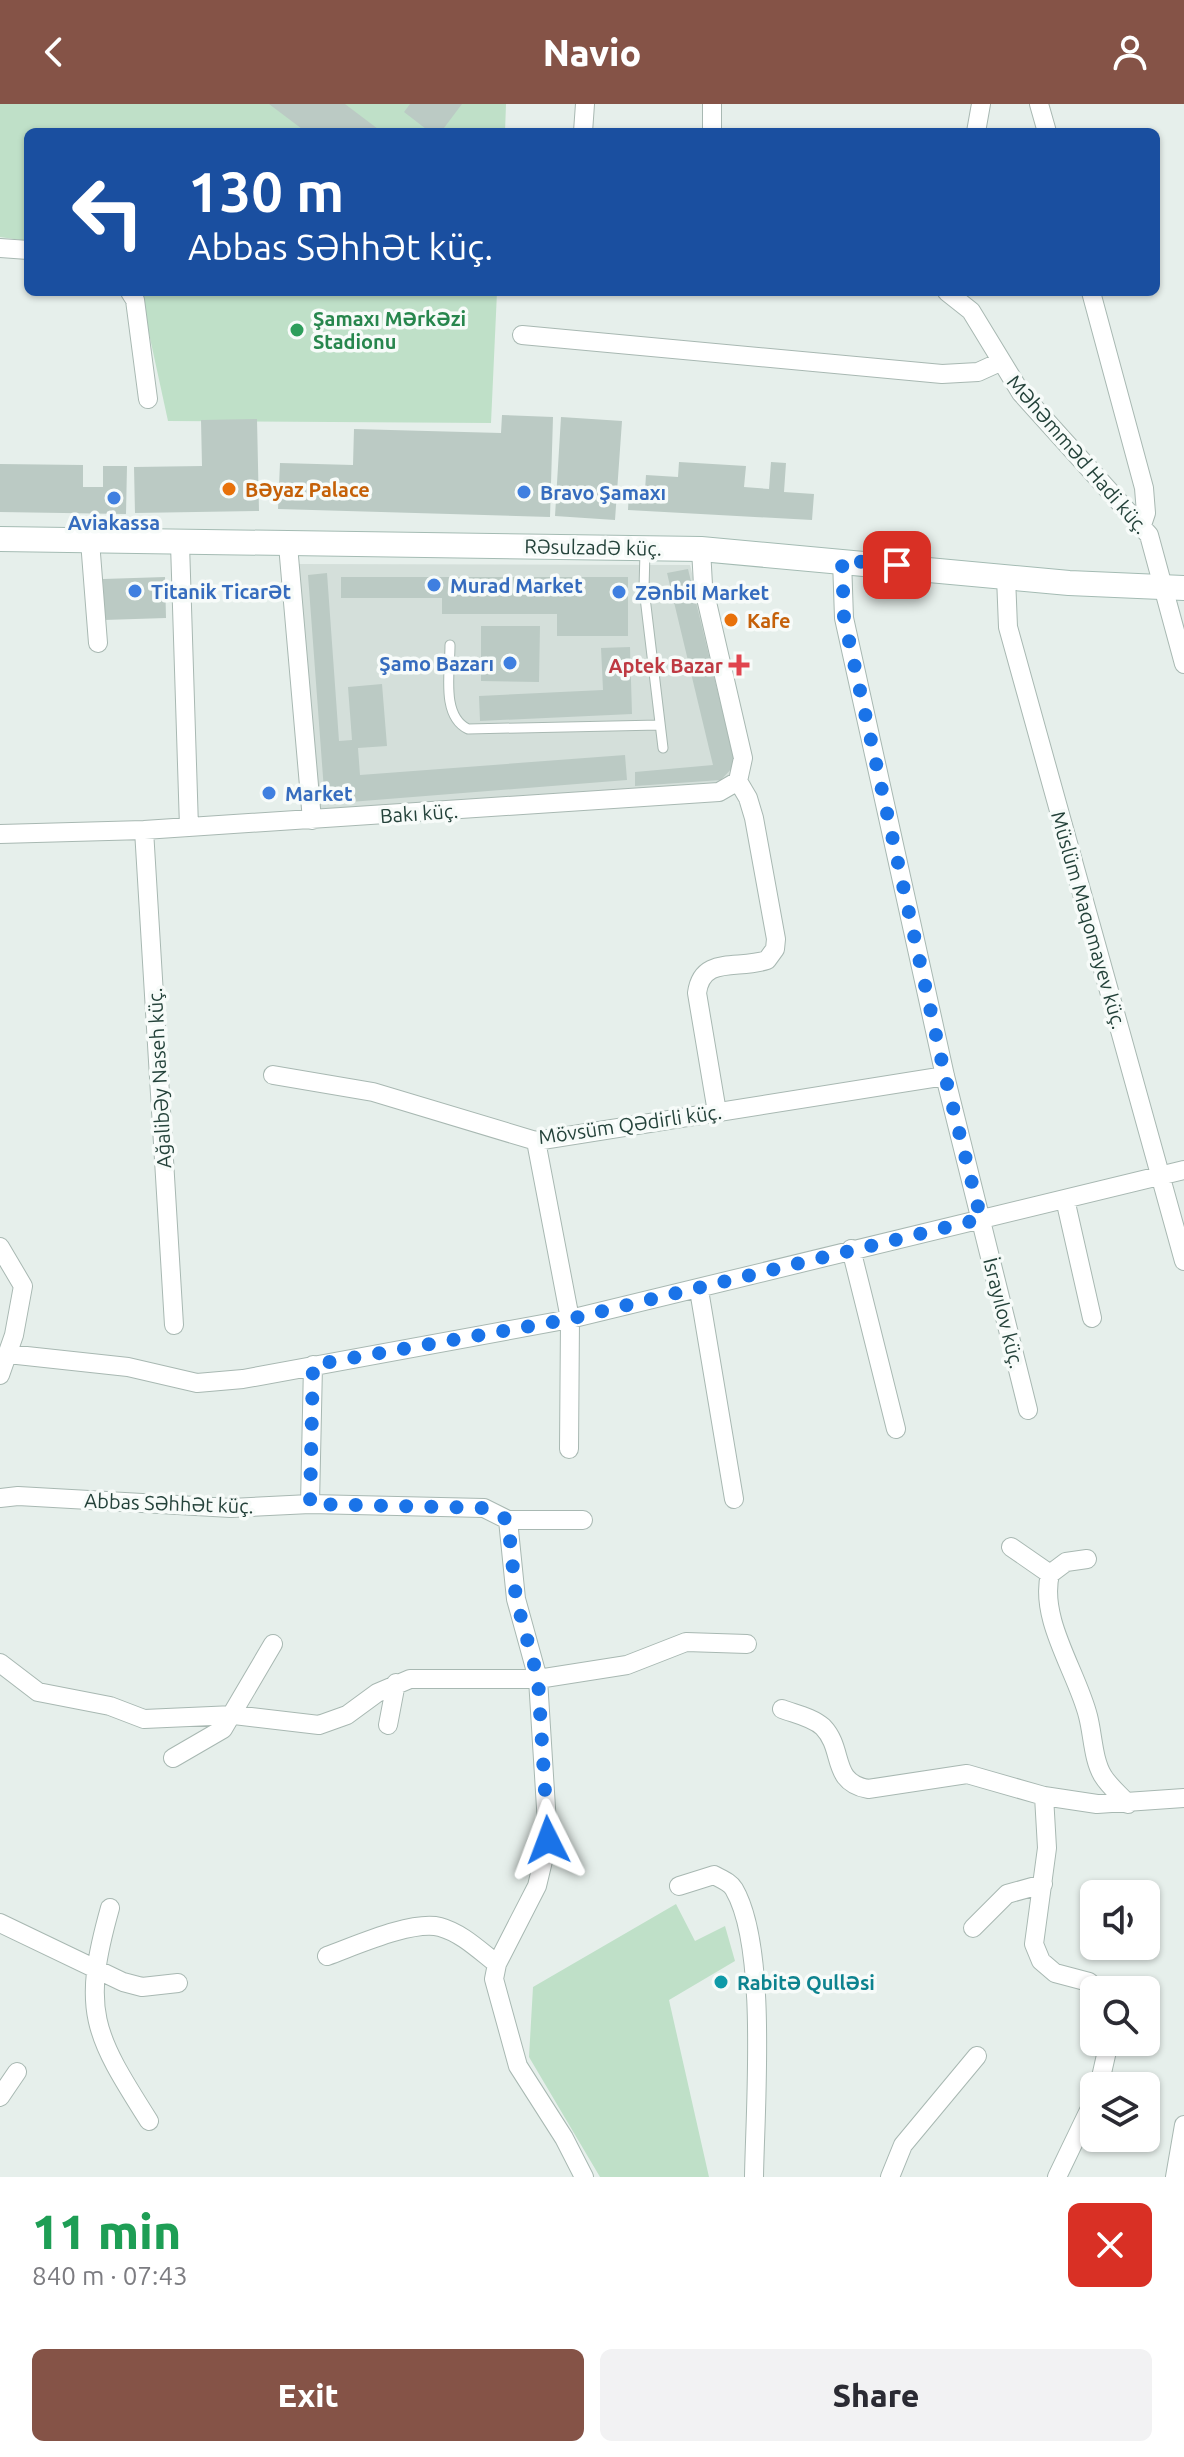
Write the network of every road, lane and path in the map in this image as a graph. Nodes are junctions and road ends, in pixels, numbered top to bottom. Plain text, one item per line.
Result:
1 (585, 104) edge
2 (712, 104) edge
3 (981, 104) edge
4 (1039, 104) edge
5 (583, 128) edge
6 (712, 128) edge
7 (977, 128) edge
8 (1046, 128) edge
9 (0, 248) edge
10 (24, 250) edge
11 (132, 296) edge
12 (956, 296) edge
13 (1092, 296) edge
14 (522, 335) dead end
15 (1000, 362) junction
16 (148, 399) dead end
17 (1142, 525) junction
18 (0, 539) edge
19 (90, 541) junction
20 (180, 544) junction
21 (288, 545) junction
22 (645, 547) junction
23 (701, 549) junction
24 (842, 560) junction
25 (1006, 577) junction
26 (1174, 588) edge
27 (98, 643) dead end
28 (450, 645) dead end
29 (1184, 664) edge
30 (659, 725) junction
31 (663, 748) dead end
32 (738, 781) junction
33 (312, 820) junction
34 (189, 827) junction
35 (144, 830) junction
36 (0, 834) edge
37 (273, 1075) dead end
38 (945, 1076) junction
39 (717, 1112) junction
40 (536, 1141) junction
41 (1184, 1170) edge
42 (1160, 1175) junction
43 (1065, 1199) junction
44 (981, 1219) junction
45 (0, 1247) edge
46 (851, 1249) junction
47 (1184, 1261) edge
48 (699, 1290) junction
49 (1092, 1318) dead end
50 (570, 1319) junction
51 (174, 1325) dead end
52 (8, 1354) junction
53 (313, 1365) junction
54 (0, 1375) edge
55 (1028, 1410) dead end
56 (896, 1429) dead end
57 (569, 1449) dead end
58 (0, 1498) edge
59 (734, 1499) dead end
60 (310, 1504) junction
61 (508, 1520) junction
62 (583, 1520) dead end
63 (1011, 1547) dead end
64 (1087, 1559) dead end
65 (1050, 1574) junction
66 (273, 1644) dead end
67 (747, 1644) dead end
68 (0, 1663) edge
69 (538, 1679) junction
70 (396, 1683) junction
71 (782, 1709) dead end
72 (234, 1715) junction
73 (388, 1725) dead end
74 (173, 1758) dead end
75 (1044, 1796) junction
76 (1184, 1798) edge
77 (1128, 1804) junction
78 (1043, 1884) junction
79 (679, 1886) dead end
80 (110, 1908) dead end
81 (0, 1923) edge
82 (973, 1928) dead end
83 (327, 1956) dead end
84 (497, 1964) junction
85 (94, 1965) junction
86 (1080, 1980) edge
87 (178, 1983) dead end
88 (977, 2056) dead end
89 (17, 2072) dead end
90 (0, 2097) edge
91 (149, 2121) dead end
92 (1184, 2125) edge
93 (1080, 2129) edge
94 (584, 2177) edge
95 (754, 2177) edge
96 (890, 2177) edge
97 (1057, 2177) edge
98 (1175, 2177) edge

1 - 5 street
2 - 6 street
3 - 7 street
4 - 8 street
9 - 10 street
11 - 16 street
12 - 15 street, Məhəmməd Hadi küç.
13 - 17 street
14 - 15 street
15 - 17 street, Məhəmməd Hadi küç.
17 - 26 street, Məhəmməd Hadi küç.
18 - 19 street, Rəsulzadə küç.
19 - 20 street, Rəsulzadə küç.
19 - 27 street
20 - 21 street, Rəsulzadə küç.
20 - 34 street
21 - 22 street, Rəsulzadə küç.
21 - 33 street
22 - 23 street, Rəsulzadə küç.
22 - 30 lane
23 - 24 street, Rəsulzadə küç.
23 - 32 street
24 - 25 street, Rəsulzadə küç.
24 - 38 street, İsrayılov küç.
25 - 26 street, Rəsulzadə küç.
25 - 42 street, Müslüm Maqomayev küç.
26 - 29 street, Məhəmməd Hadi küç.
28 - 30 lane
30 - 31 lane
32 - 33 street, Bakı küç.
32 - 39 street
33 - 34 street, Bakı küç.
34 - 35 street, Bakı küç.
35 - 36 street, Bakı küç.
35 - 51 street, Ağalibəy Naseh küç.
37 - 40 street, Mövsüm Qədirli küç.
38 - 39 street, Mövsüm Qədirli küç.
38 - 44 street, İsrayılov küç.
39 - 40 street, Mövsüm Qədirli küç.
40 - 50 street
41 - 42 street
42 - 43 street
42 - 47 street, Müslüm Maqomayev küç.
43 - 44 street
43 - 49 street
44 - 46 street
44 - 55 street, İsrayılov küç.
45 - 52 street
46 - 48 street
46 - 56 street
48 - 50 street
48 - 59 street
50 - 53 street
50 - 57 street
52 - 53 street
52 - 54 street
53 - 60 street
58 - 60 street, Abbas Səhhət küç.
60 - 61 street, Abbas Səhhət küç.
61 - 62 street, Abbas Səhhət küç.
61 - 69 street
63 - 65 street
64 - 65 street
65 - 77 street
66 - 72 street
67 - 69 street
68 - 72 street
69 - 70 street
69 - 84 street
70 - 72 street
70 - 73 street
71 - 75 street
72 - 74 street
75 - 77 street
75 - 78 street
76 - 77 street
78 - 82 street
78 - 86 street
79 - 95 street
80 - 85 street
81 - 85 street
83 - 84 street
84 - 94 street
85 - 87 street
85 - 91 street
88 - 96 street
89 - 90 street
92 - 98 street
93 - 97 street

